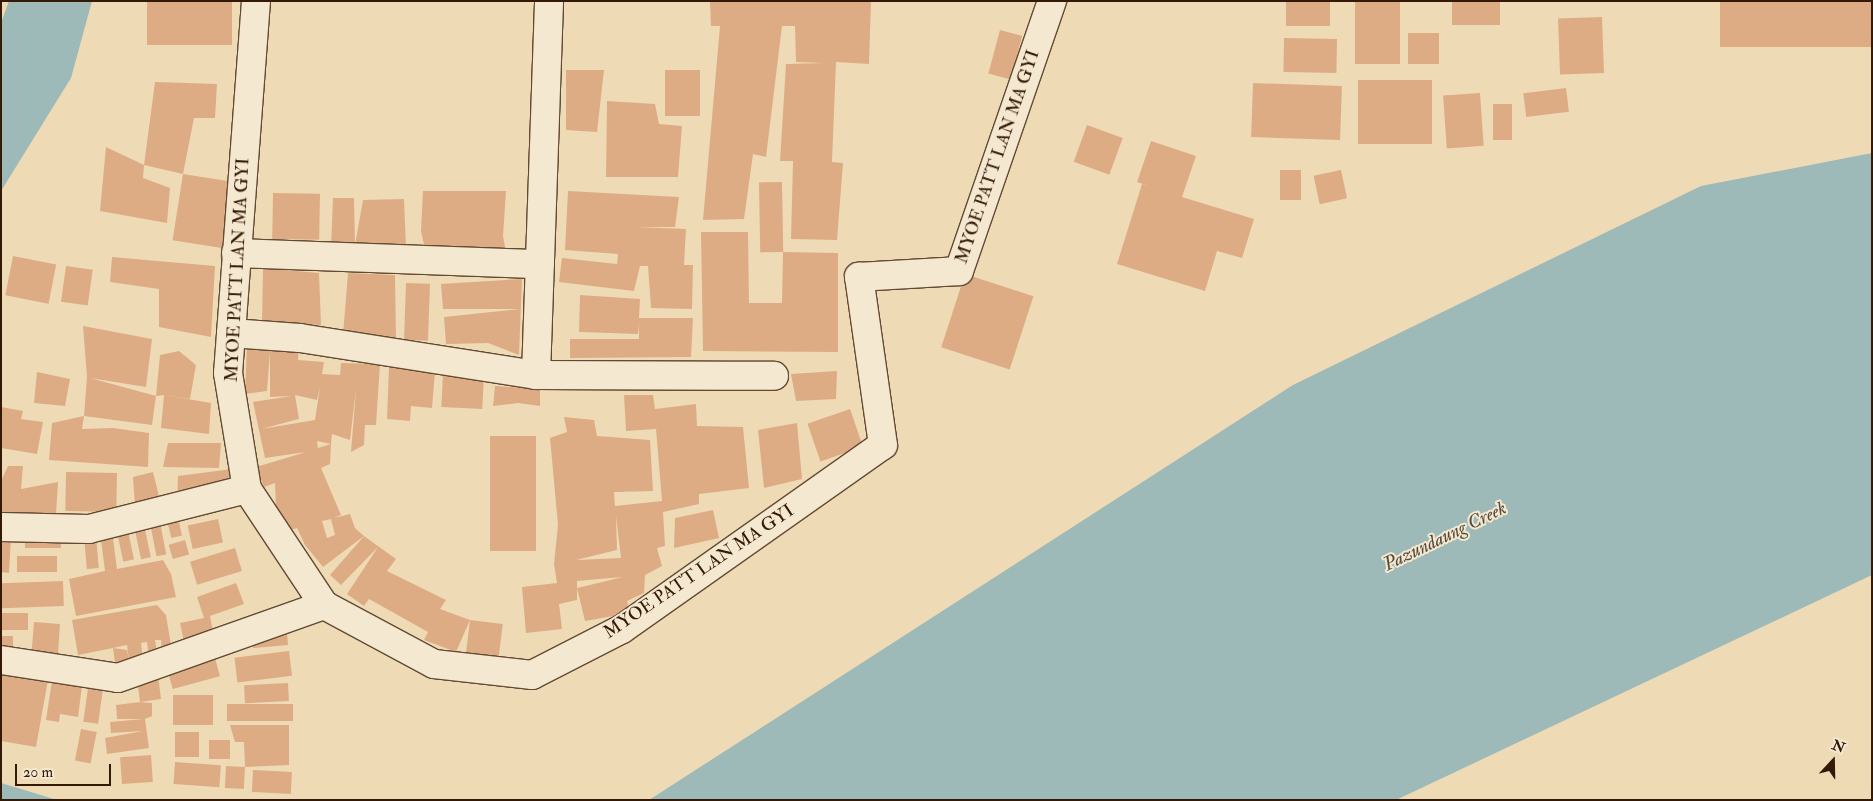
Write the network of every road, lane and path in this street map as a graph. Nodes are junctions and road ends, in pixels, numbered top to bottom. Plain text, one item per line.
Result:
1 (256, 1) edge
2 (549, 1) edge
3 (1052, 1) edge
4 (236, 253) junction
5 (540, 264) junction
6 (231, 333) junction
7 (536, 375) junction
8 (774, 376) dead end
9 (247, 489) junction
10 (1, 527) edge
11 (324, 605) junction
12 (1, 660) edge

1 - 4 street, MYOE PATT LAN MA GYI
2 - 5 street
3 - 11 street, MYOE PATT LAN MA GYI
4 - 5 street
4 - 6 street, MYOE PATT LAN MA GYI
5 - 7 street
6 - 7 street
6 - 9 street, MYOE PATT LAN MA GYI
7 - 8 street
9 - 10 street
9 - 11 street, MYOE PATT LAN MA GYI
11 - 12 street

